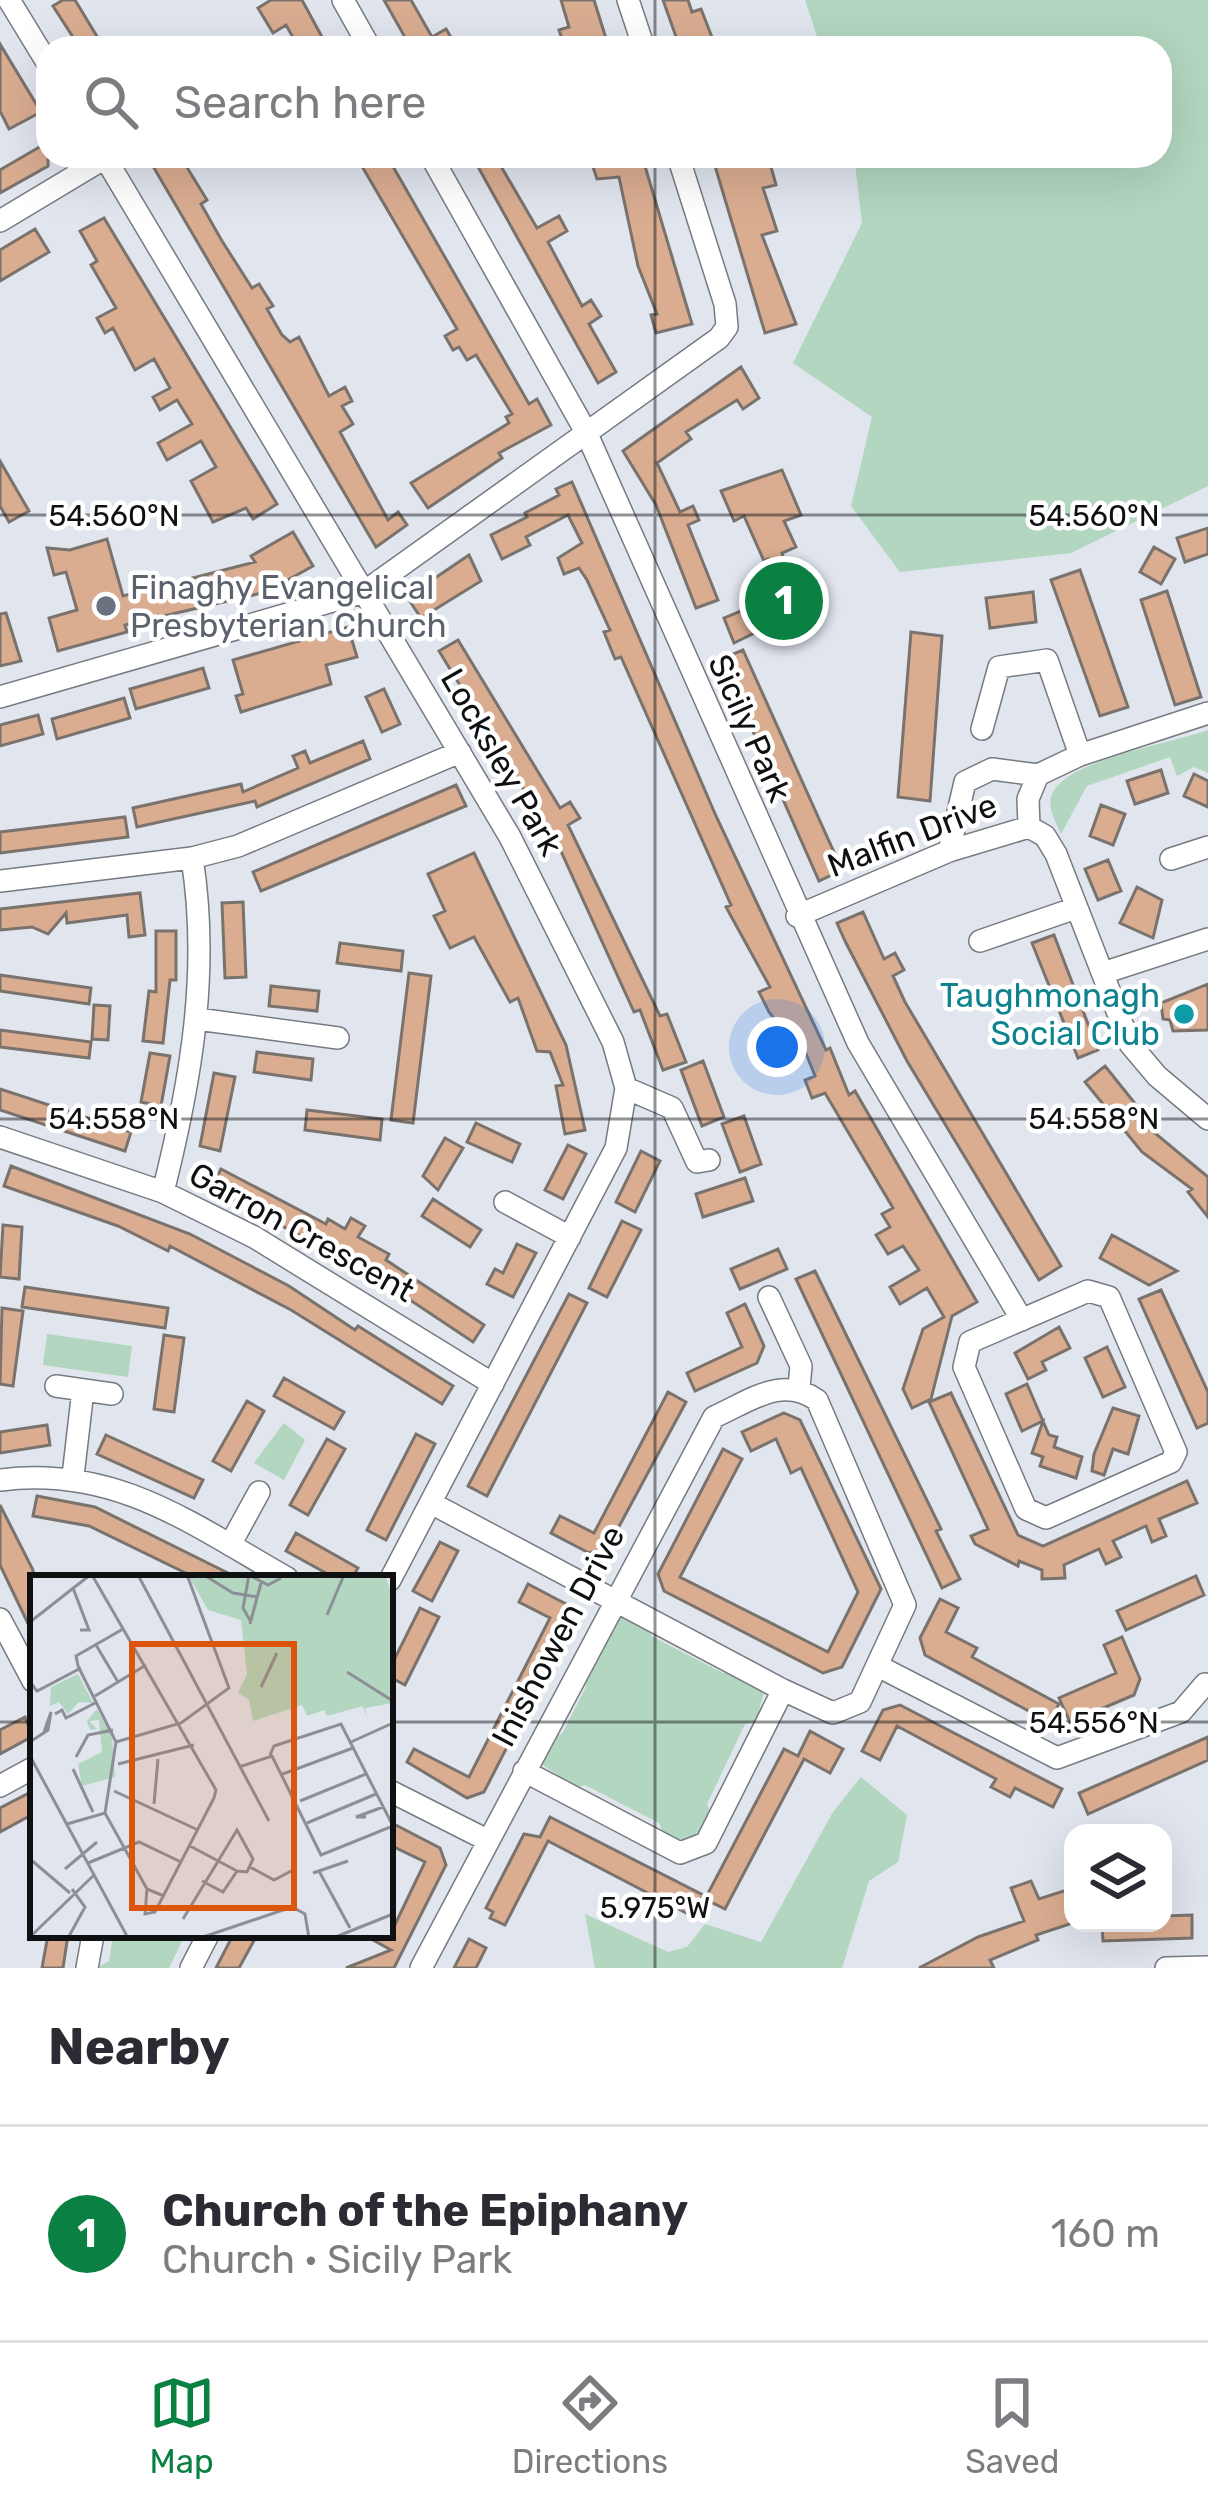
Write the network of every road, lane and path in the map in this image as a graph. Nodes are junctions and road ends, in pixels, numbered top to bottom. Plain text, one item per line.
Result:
1 (9, 0) edge
2 (343, 0) edge
3 (628, 0) edge
4 (363, 36) edge
5 (640, 36) edge
6 (36, 44) edge
7 (87, 168) edge
8 (112, 168) edge
9 (438, 168) edge
10 (682, 168) edge
11 (0, 221) edge
12 (586, 432) junction
13 (364, 592) junction
14 (0, 697) edge
15 (1208, 713) edge
16 (982, 729) dead end
17 (460, 752) junction
18 (1080, 755) junction
19 (1038, 775) junction
20 (1029, 827) junction
21 (1208, 847) edge
22 (949, 851) junction
23 (192, 858) junction
24 (1171, 859) dead end
25 (0, 880) edge
26 (1076, 908) junction
27 (797, 916) junction
28 (1208, 939) edge
29 (980, 941) dead end
30 (1102, 973) junction
31 (197, 1019) junction
32 (338, 1038) dead end
33 (626, 1088) junction
34 (1208, 1119) edge
35 (0, 1137) edge
36 (709, 1160) dead end
37 (163, 1192) junction
38 (506, 1202) dead end
39 (570, 1238) junction
40 (769, 1297) dead end
41 (1022, 1320) junction
42 (493, 1384) junction
43 (56, 1386) dead end
44 (800, 1387) junction
45 (83, 1390) junction
46 (112, 1394) dead end
47 (74, 1476) junction
48 (0, 1480) edge
49 (259, 1492) dead end
50 (431, 1503) junction
51 (230, 1545) junction
52 (282, 1575) edge
53 (393, 1575) edge
54 (614, 1598) junction
55 (0, 1619) edge
56 (878, 1666) junction
57 (30, 1675) edge
58 (1204, 1684) dead end
59 (783, 1690) junction
60 (30, 1770) edge
61 (524, 1771) junction
62 (0, 1786) edge
63 (393, 1793) edge
64 (487, 1840) junction
65 (92, 1938) edge
66 (206, 1938) edge
67 (1208, 1967) edge
68 (87, 1968) edge
69 (190, 1968) edge
70 (421, 1968) edge
71 (1166, 1968) edge

1 - 6 street
2 - 4 street
3 - 5 street
7 - 11 street
8 - 13 street, Locksley Park
9 - 12 street, Sicily Park
10 - 12 street
12 - 13 street
12 - 27 street, Sicily Park
13 - 14 street
13 - 17 street, Locksley Park
15 - 18 street
16 - 18 street
17 - 23 street
17 - 33 street, Locksley Park
18 - 19 street
19 - 20 street
19 - 22 street
20 - 22 street, Malfin Drive
20 - 26 street, Malfin Drive
21 - 24 street
22 - 27 street, Malfin Drive
23 - 25 street
23 - 31 street
26 - 29 street
26 - 30 street, Malfin Drive
27 - 41 street, Sicily Park
28 - 30 street
30 - 34 street, Malfin Drive
31 - 32 street
31 - 37 street
33 - 36 street
33 - 39 street, Locksley Park
35 - 37 street, Garron Crescent
37 - 42 street, Garron Crescent
38 - 39 street
39 - 42 street, Locksley Park
40 - 44 street
41 - 41 street
42 - 50 street, Locksley Park
43 - 45 street
44 - 54 street, Inishowen Drive
44 - 56 street
45 - 46 street
45 - 47 street
47 - 48 street
47 - 51 street
49 - 51 street
50 - 53 street, Locksley Park
50 - 54 street
51 - 52 street
54 - 59 street
54 - 61 street, Inishowen Drive
55 - 57 street
56 - 58 street
56 - 59 street
59 - 61 street
60 - 62 street
61 - 64 street, Inishowen Drive
63 - 64 street
64 - 70 street, Inishowen Drive
65 - 68 street
66 - 69 street
67 - 71 street

